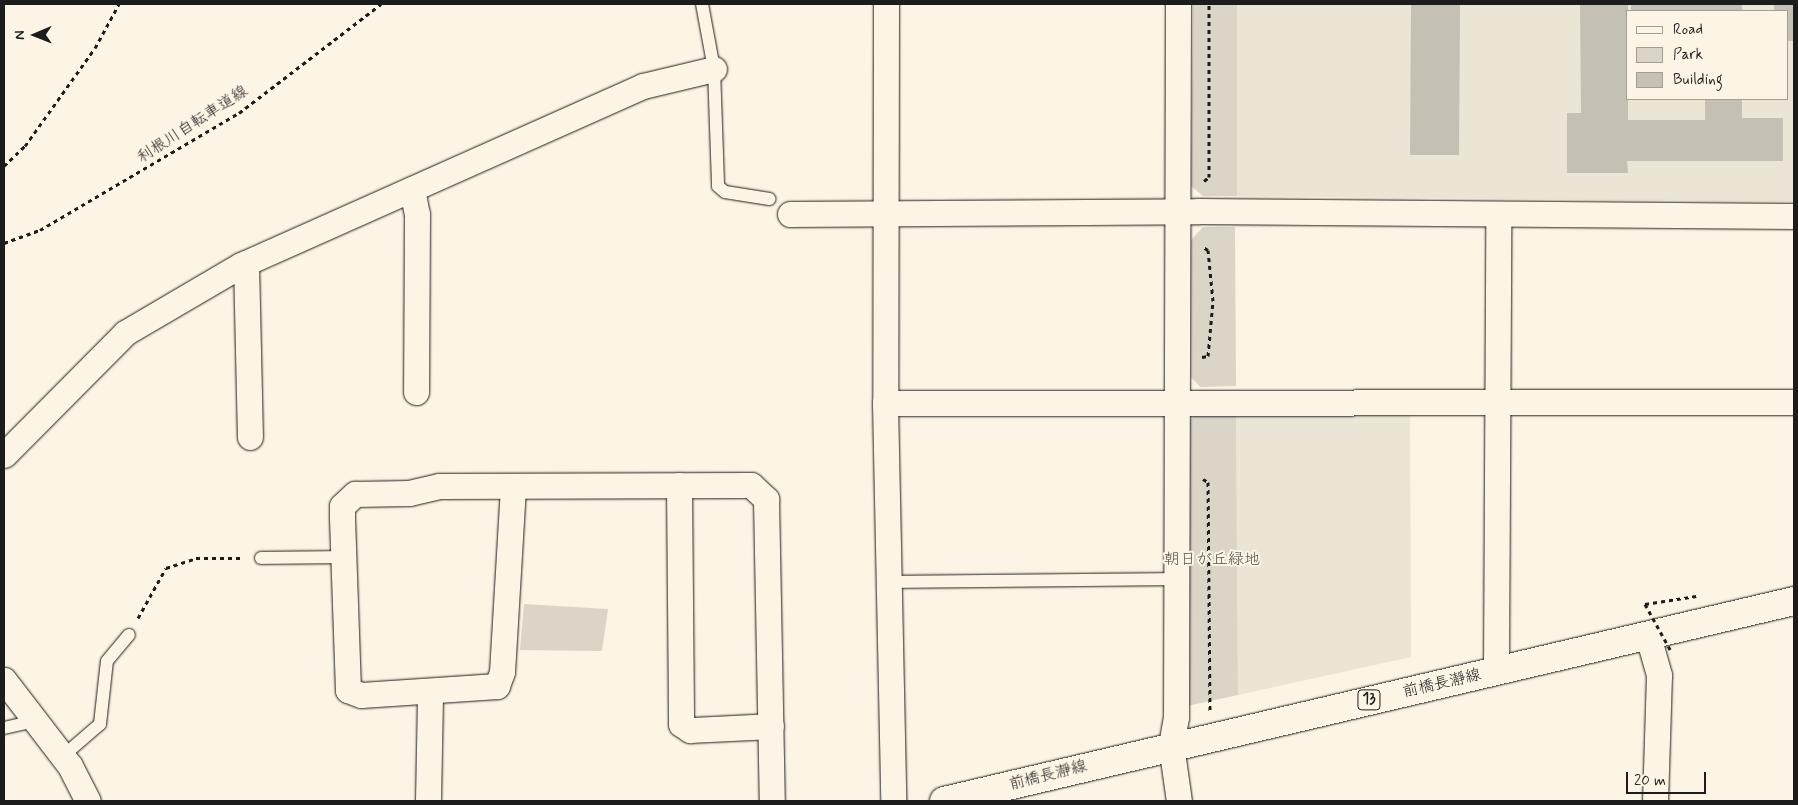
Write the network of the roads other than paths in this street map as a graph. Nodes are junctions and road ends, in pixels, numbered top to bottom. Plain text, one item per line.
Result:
1 (702, 4) edge
2 (886, 4) edge
3 (1178, 4) edge
4 (714, 69) junction
5 (412, 189) junction
6 (769, 199) dead end
7 (1176, 211) junction
8 (790, 214) dead end
9 (884, 214) junction
10 (1794, 216) edge
11 (1498, 217) junction
12 (246, 263) junction
13 (416, 392) dead end
14 (1174, 399) junction
15 (1496, 402) junction
16 (1794, 402) edge
17 (886, 403) junction
18 (250, 437) dead end
19 (4, 455) edge
20 (680, 485) junction
21 (513, 487) junction
22 (342, 556) junction
23 (261, 558) road end
24 (1175, 580) junction
25 (892, 582) junction
26 (1794, 602) edge
27 (129, 634) road end
28 (1648, 636) junction
29 (1496, 671) junction
30 (4, 680) edge
31 (430, 692) junction
32 (35, 721) junction
33 (771, 726) junction
34 (4, 728) edge
35 (1171, 745) junction
36 (63, 756) junction
37 (88, 801) edge
38 (428, 801) edge
39 (772, 801) edge
40 (893, 801) edge
41 (944, 801) edge
42 (1179, 801) edge
43 (1655, 801) edge

1 - 4 lane
2 - 9 street
3 - 7 street
4 - 5 street
4 - 6 lane
5 - 12 street
5 - 13 street
7 - 9 street
7 - 11 street
7 - 14 street
8 - 9 street
9 - 17 street
10 - 11 street
11 - 15 street
12 - 18 street
12 - 19 street
14 - 15 street
14 - 17 street
14 - 24 street
15 - 16 street
15 - 29 street
17 - 25 street
20 - 21 street
20 - 33 street
20 - 33 street
21 - 22 street
21 - 31 street
22 - 23 lane
22 - 31 street
24 - 25 lane
24 - 35 street
25 - 40 street
26 - 28 main road, 前橋長瀞線 / 13
27 - 36 lane
28 - 29 main road, 前橋長瀞線 / 13
28 - 43 street
29 - 35 main road, 前橋長瀞線 / 13
30 - 32 street
31 - 38 street
32 - 34 lane
32 - 36 street
33 - 39 street
35 - 41 main road, 前橋長瀞線 / 13
35 - 42 street
36 - 37 street

